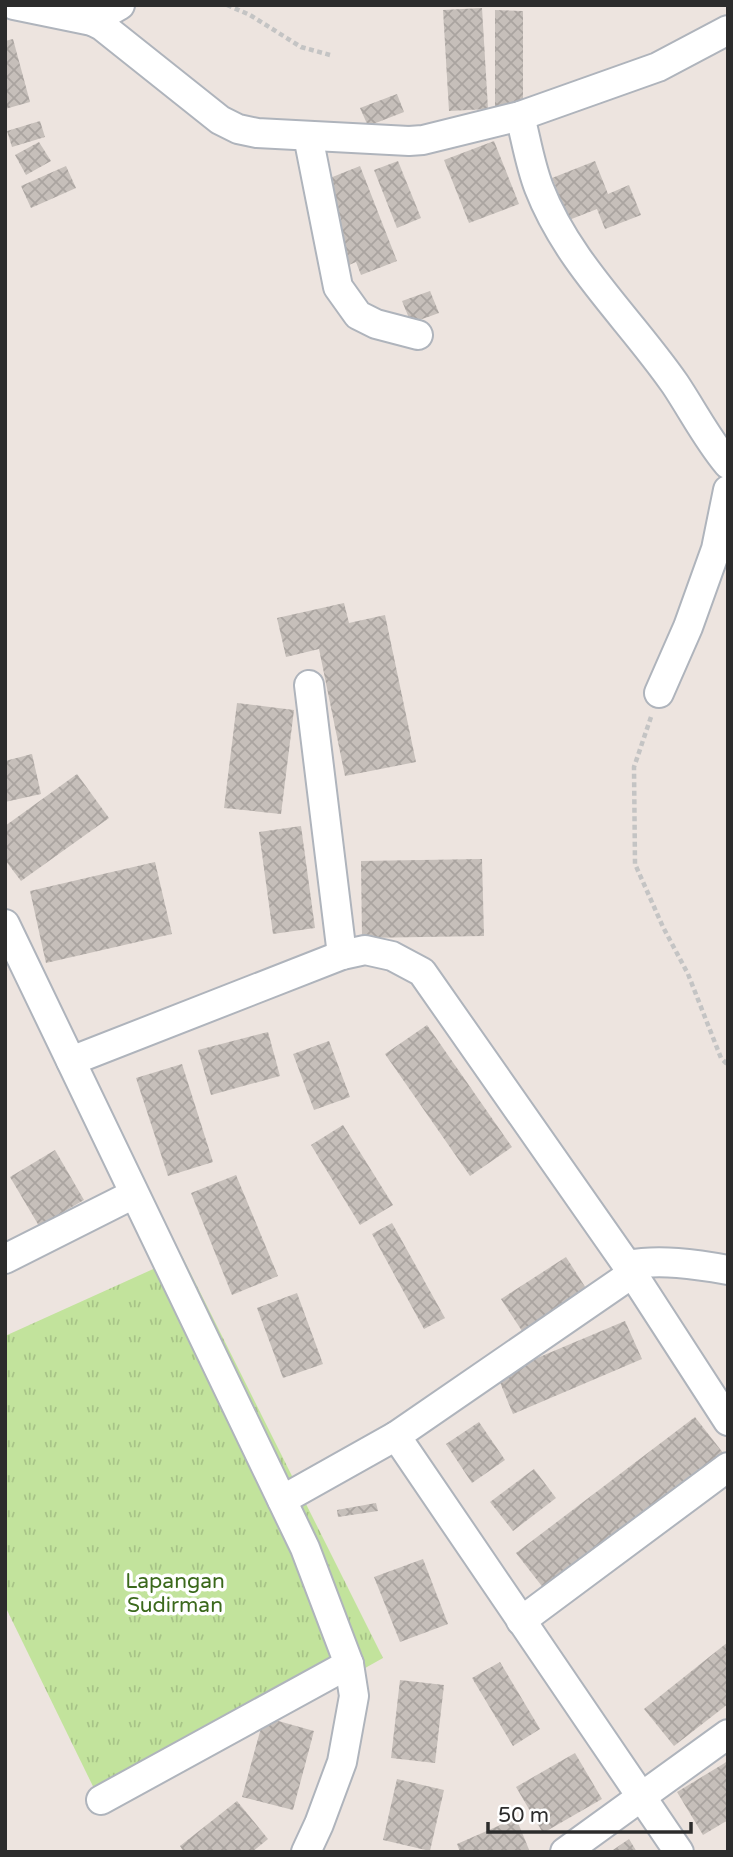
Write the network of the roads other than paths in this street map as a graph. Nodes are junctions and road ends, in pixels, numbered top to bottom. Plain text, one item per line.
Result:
1 (14, 5) edge
2 (120, 5) edge
3 (92, 21) junction
4 (728, 30) edge
5 (520, 116) junction
6 (308, 136) junction
7 (418, 335) dead end
8 (728, 464) edge
9 (728, 490) edge
10 (309, 685) dead end
11 (660, 693) road end
12 (5, 924) edge
13 (342, 955) junction
14 (71, 1061) junction
15 (134, 1194) junction
16 (5, 1259) edge
17 (630, 1269) junction
18 (728, 1270) edge
19 (728, 1421) edge
20 (396, 1436) junction
21 (728, 1467) edge
22 (282, 1500) junction
23 (521, 1621) junction
24 (349, 1664) junction
25 (728, 1734) edge
26 (641, 1796) junction
27 (101, 1800) dead end
28 (306, 1852) edge
29 (565, 1852) edge
30 (679, 1852) edge

1 - 3 street
2 - 3 street
3 - 6 street
4 - 5 street
5 - 6 street
5 - 8 street
6 - 7 street
9 - 11 street
10 - 13 street
12 - 14 street
13 - 14 street
13 - 17 street
14 - 15 street
15 - 16 street
15 - 22 street
17 - 18 street
17 - 19 street
17 - 20 street
20 - 22 street
20 - 23 street
21 - 23 street
22 - 24 street
23 - 26 street
24 - 27 street
24 - 28 street
25 - 26 street
26 - 29 street
26 - 30 street

